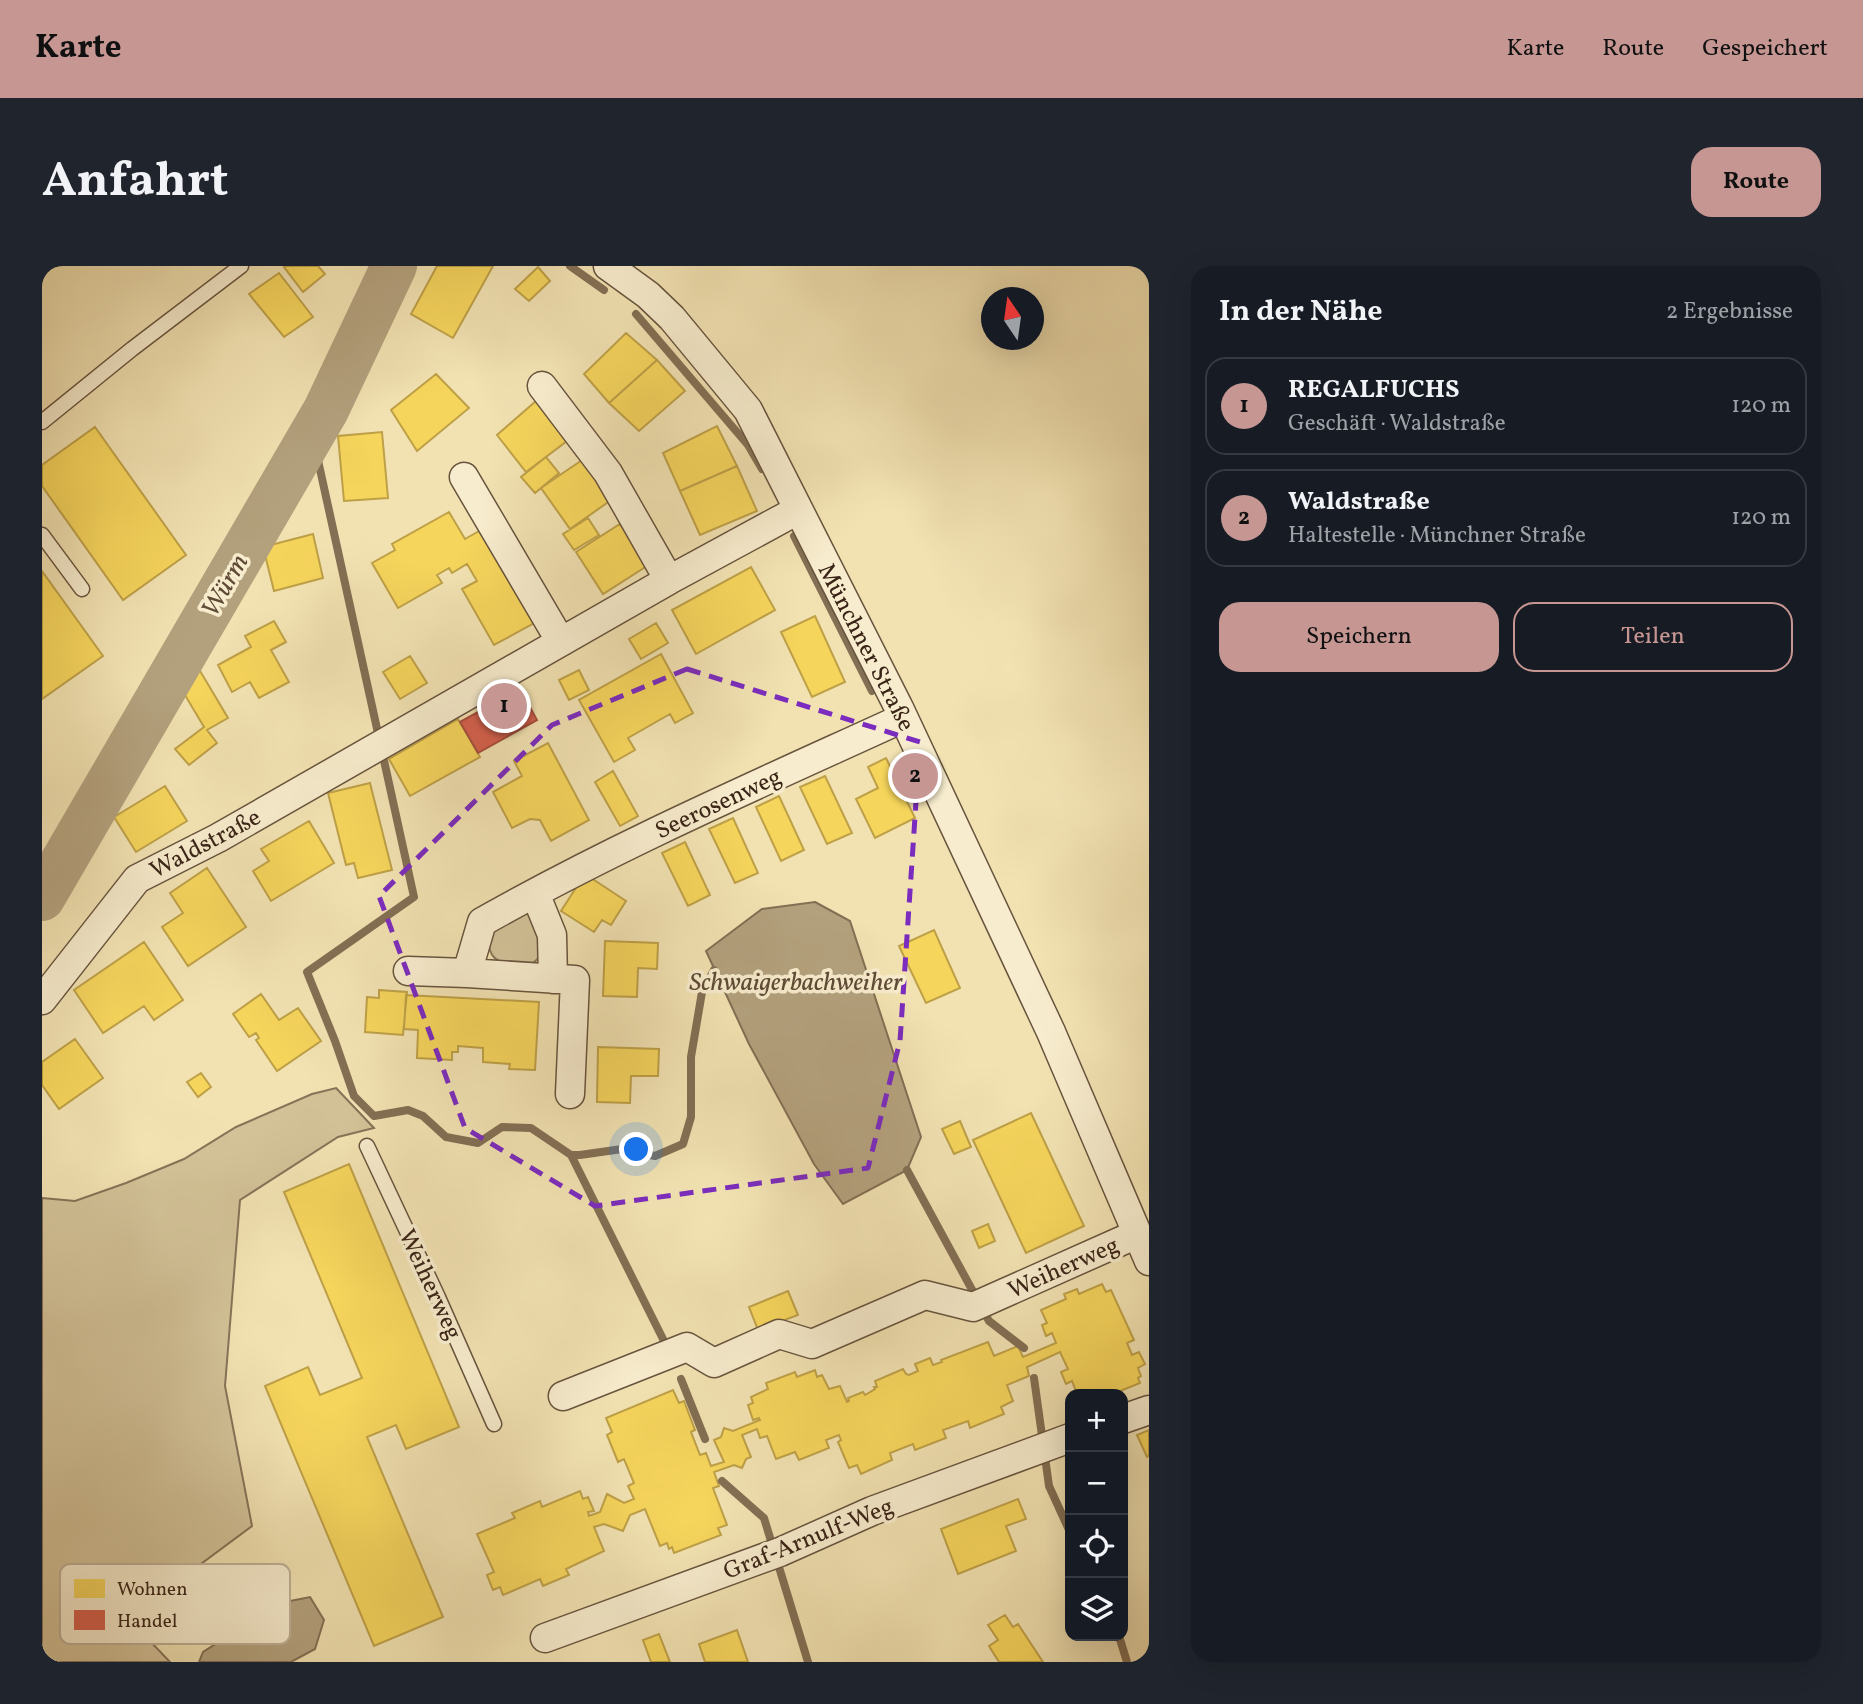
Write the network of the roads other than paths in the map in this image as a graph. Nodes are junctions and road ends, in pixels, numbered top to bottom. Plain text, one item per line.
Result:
1 (242, 266) edge
2 (608, 266) edge
3 (542, 386) dead end
4 (42, 422) edge
5 (464, 477) dead end
6 (798, 510) junction
7 (42, 535) edge
8 (669, 580) junction
9 (82, 589) dead end
10 (562, 642) junction
11 (903, 718) junction
12 (535, 892) junction
13 (408, 971) dead end
14 (467, 973) junction
15 (553, 979) junction
16 (42, 1000) edge
17 (570, 1094) dead end
18 (367, 1146) dead end
19 (1137, 1234) junction
20 (1149, 1261) edge
21 (564, 1396) dead end
22 (1149, 1410) edge
23 (1128, 1417) edge
24 (494, 1423) dead end
25 (1053, 1445) edge
26 (545, 1638) dead end

1 - 4 lane
2 - 6 street, Münchner Straße
3 - 8 street
5 - 10 street
6 - 8 street, Waldstraße
6 - 11 street, Münchner Straße
7 - 9 lane
8 - 10 street, Waldstraße
10 - 16 street, Waldstraße
11 - 12 street, Seerosenweg
11 - 19 street, Münchner Straße
12 - 14 street, Seerosenweg
12 - 15 street
13 - 14 street
14 - 15 street
15 - 17 street
18 - 24 lane, Weiherweg
19 - 20 street, Münchner Straße
19 - 21 street, Weiherweg
22 - 23 street
25 - 26 street, Graf-Arnulf-Weg

